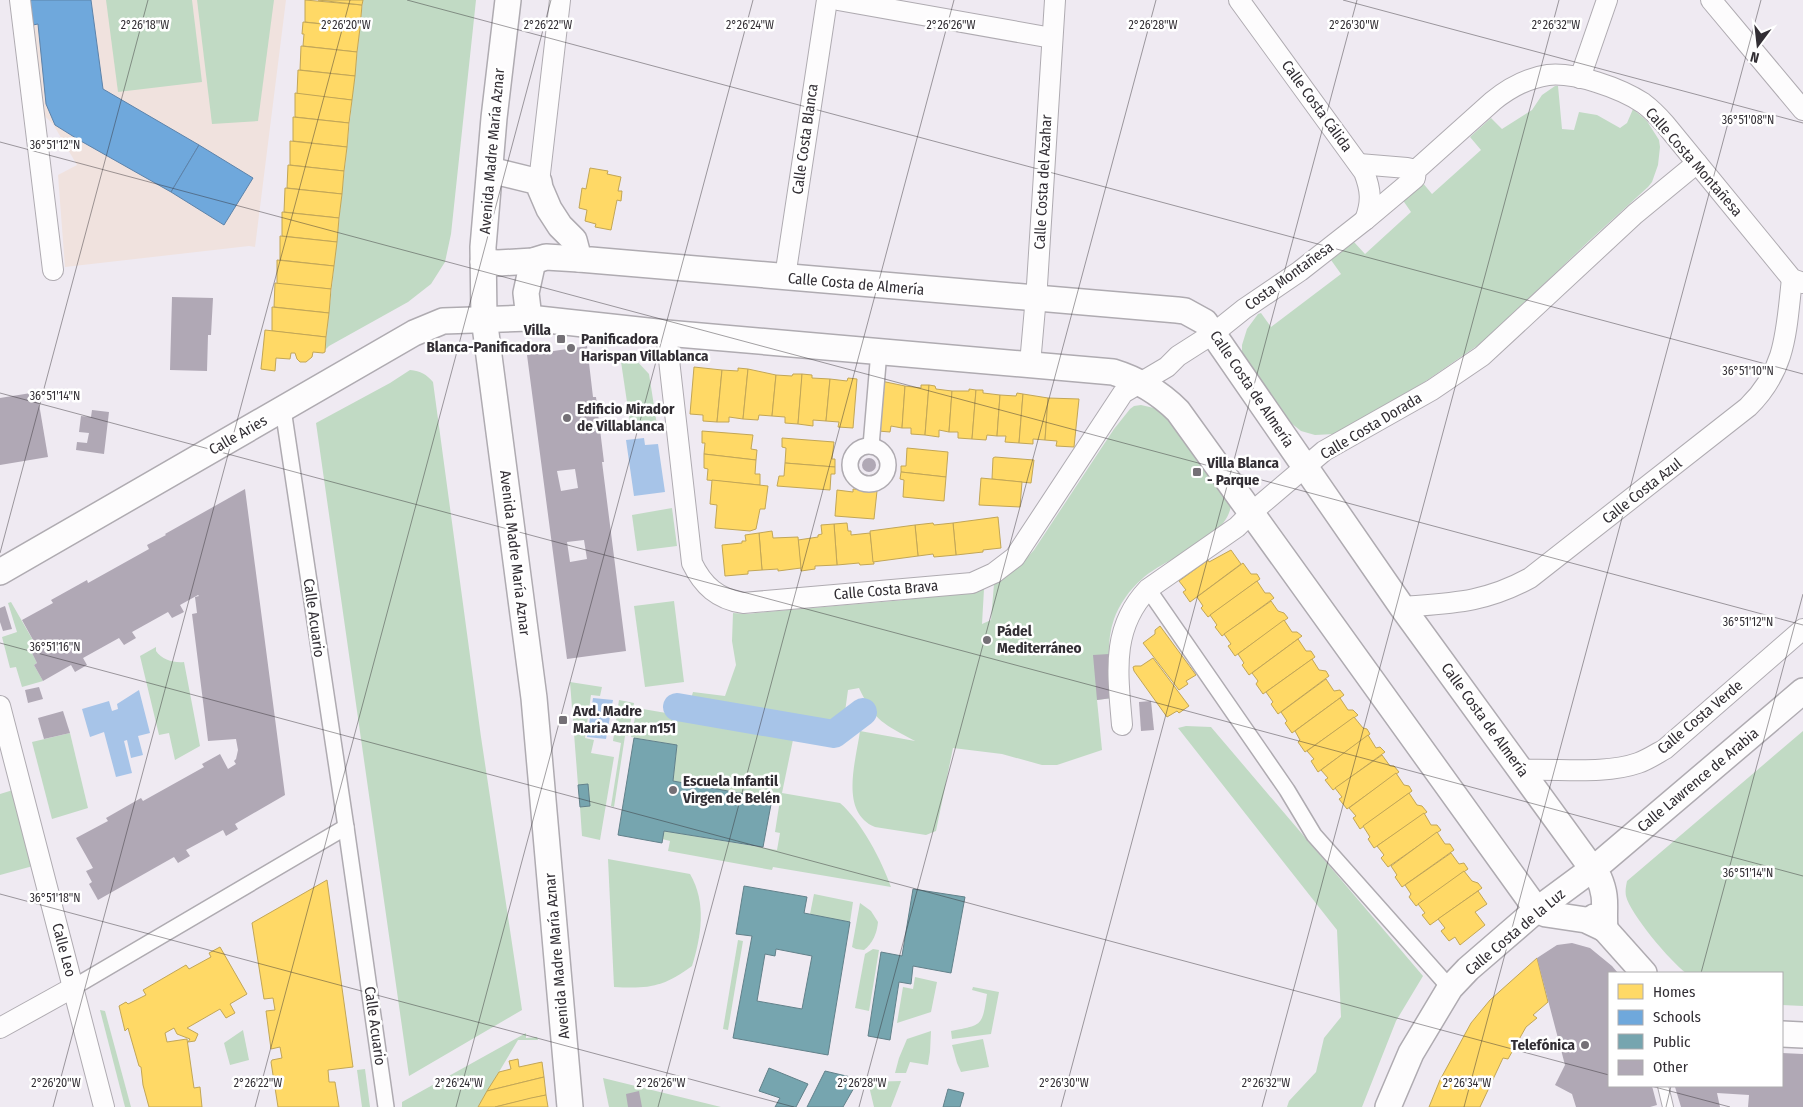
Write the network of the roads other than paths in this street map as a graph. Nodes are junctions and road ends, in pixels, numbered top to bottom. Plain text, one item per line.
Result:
1 (20, 0) edge
2 (508, 0) edge
3 (560, 0) edge
4 (827, 0) edge
5 (838, 0) edge
6 (1055, 0) edge
7 (1239, 0) edge
8 (1607, 0) edge
9 (1711, 0) edge
10 (1052, 38) junction
11 (1580, 78) junction
12 (1803, 110) edge
13 (1697, 163) junction
14 (1358, 164) junction
15 (490, 170) junction
16 (1416, 170) junction
17 (539, 182) junction
18 (1365, 220) junction
19 (580, 260) junction
20 (533, 261) junction
21 (483, 262) junction
22 (53, 270) dead end
23 (785, 278) junction
24 (1798, 281) edge
25 (1036, 297) junction
26 (484, 318) junction
27 (528, 318) junction
28 (666, 333) junction
29 (1214, 333) junction
30 (879, 351) junction
31 (1030, 364) junction
32 (1140, 382) junction
33 (283, 409) junction
34 (871, 446) dead end
35 (1305, 468) junction
36 (1251, 513) junction
37 (0, 572) edge
38 (1148, 589) junction
39 (1402, 607) junction
40 (1803, 629) edge
41 (1803, 691) edge
42 (0, 706) edge
43 (1122, 724) dead end
44 (1521, 770) junction
45 (346, 827) junction
46 (1593, 869) junction
47 (1567, 888) junction
48 (1537, 910) junction
49 (1605, 929) junction
50 (1637, 968) edge
51 (74, 987) junction
52 (1450, 988) junction
53 (0, 1028) edge
54 (1783, 1034) edge
55 (1803, 1035) edge
56 (1663, 1087) edge
57 (104, 1107) edge
58 (386, 1107) edge
59 (570, 1107) edge
60 (1388, 1107) edge
61 (1668, 1107) edge

1 - 22 street
2 - 15 street, Avenida Madre María Aznar
3 - 17 street
4 - 23 street, Calle Costa Blanca
5 - 10 street
6 - 10 street, Calle Costa del Azahar
7 - 14 street, Calle Costa Cálida
8 - 11 street
9 - 12 street
10 - 25 street, Calle Costa del Azahar
11 - 13 street, Calle Costa Montañesa
11 - 16 street, Calle Costa Montañesa
13 - 24 street, Calle Costa Montañesa
13 - 35 street, Calle Costa Dorada
14 - 16 street
14 - 18 street, Calle Costa Cálida
15 - 17 street
15 - 21 street, Avenida Madre María Aznar
16 - 18 street, Calle Costa Montañesa
17 - 19 street
18 - 29 street, Costa Montañesa
19 - 20 street, Calle Costa de Almería
19 - 23 street, Calle Costa de Almería
20 - 21 street, Calle Costa de Almería
20 - 27 street
21 - 26 street, Avenida Madre María Aznar
23 - 25 street, Calle Costa de Almería
24 - 39 street, Calle Costa Azul
25 - 29 street, Calle Costa de Almería
25 - 31 street, Calle Costa del Azahar
26 - 27 street
26 - 33 street, Calle Aries
26 - 59 street, Avenida Madre María Aznar
27 - 28 street
28 - 30 street
28 - 32 street, Calle Costa Brava
29 - 32 street, Calle Costa Brava
29 - 35 street, Calle Costa de Almería
30 - 31 street
30 - 34 street
31 - 32 street
32 - 36 street
33 - 37 street, Calle Aries
33 - 45 street, Calle Acuario
35 - 36 street, Calle Costa Dorada
35 - 39 street, Calle Costa de Almería
36 - 38 street, Calle Costa Dorada
36 - 48 street
38 - 43 street, Calle Costa Dorada
38 - 52 street
39 - 44 street, Calle Costa de Almería
40 - 44 street, Calle Costa Verde
41 - 46 street, Calle Lawrence de Arabia
42 - 51 street, Calle Leo
44 - 46 street, Calle Costa de Almería
45 - 51 street
45 - 58 street, Calle Acuario
46 - 47 street, Calle Costa de la Luz
46 - 49 street, Calle Costa de Almería
47 - 48 street, Calle Costa de la Luz
47 - 49 street
48 - 49 street
48 - 52 street, Calle Costa de la Luz
49 - 50 street
51 - 53 street
51 - 57 street, Calle Leo
52 - 60 street, Calle Costa de la Luz
54 - 55 street
56 - 61 lane

